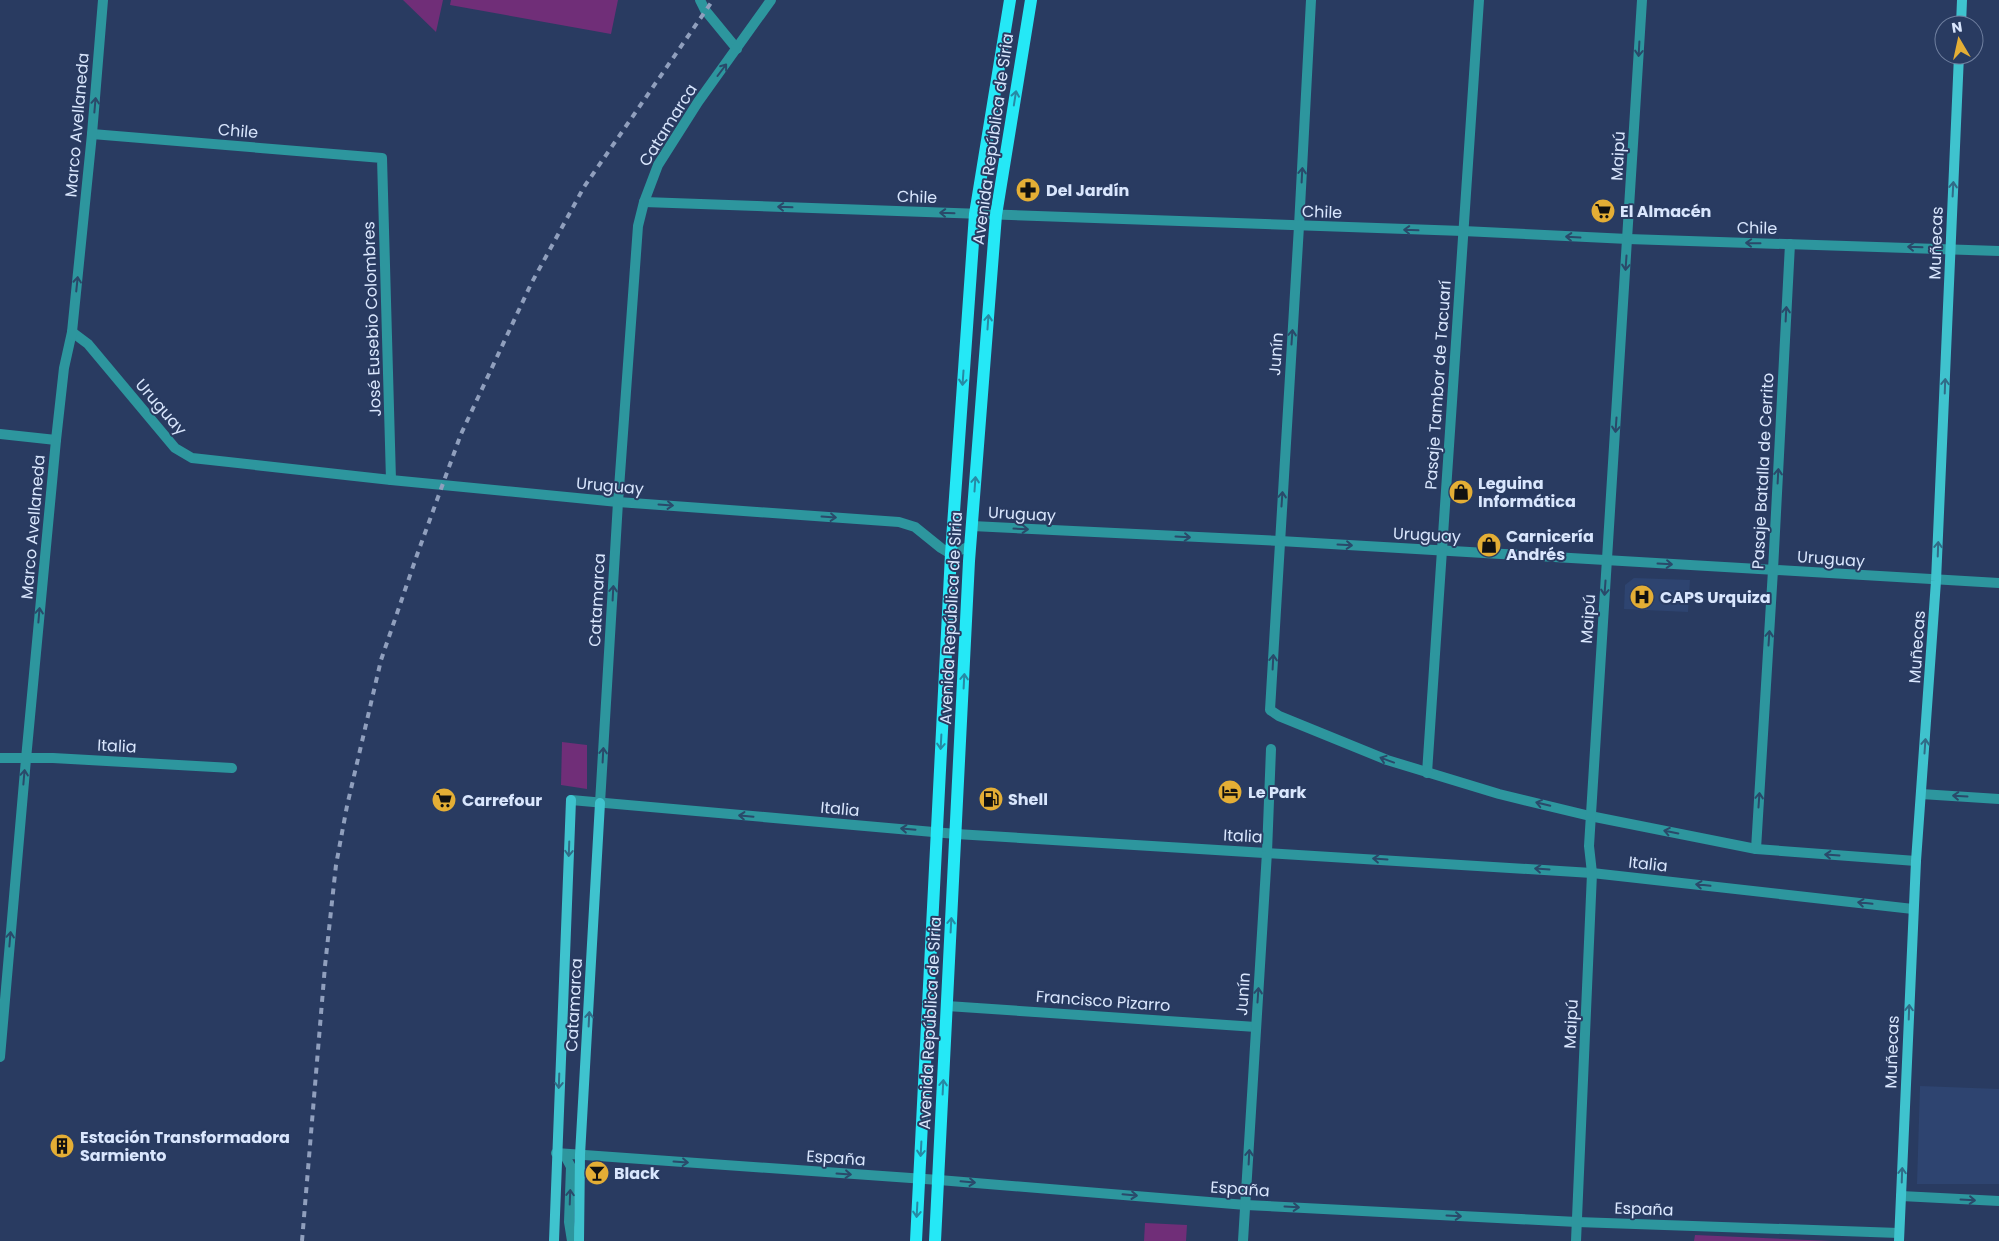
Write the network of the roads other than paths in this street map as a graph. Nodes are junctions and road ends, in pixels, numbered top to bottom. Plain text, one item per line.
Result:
1 (103, 0) edge
2 (700, 0) edge
3 (772, 0) edge
4 (1010, 0) edge
5 (1031, 0) edge
6 (1311, 0) edge
7 (1479, 0) edge
8 (1642, 0) edge
9 (1962, 0) edge
10 (1961, 15) edge
11 (737, 49) junction
12 (1959, 65) edge
13 (92, 134) junction
14 (382, 158) joint
15 (644, 202) junction
16 (975, 214) junction
17 (996, 215) junction
18 (1299, 226) junction
19 (1463, 231) junction
20 (1628, 239) junction
21 (1790, 244) junction
22 (1951, 248) junction
23 (1999, 251) edge
24 (72, 332) junction
25 (0, 434) edge
26 (56, 440) junction
27 (391, 480) junction
28 (618, 502) junction
29 (972, 526) junction
30 (1280, 541) junction
31 (970, 546) junction
32 (1442, 551) junction
33 (951, 554) junction
34 (1606, 560) junction
35 (1774, 570) junction
36 (1936, 581) junction
37 (1999, 584) edge
38 (1270, 710) joint
39 (1271, 748) dead end
40 (0, 758) edge
41 (26, 759) junction
42 (232, 768) dead end
43 (1427, 773) junction
44 (1921, 794) junction
45 (1999, 799) edge
46 (571, 800) joint
47 (600, 804) junction
48 (1590, 816) junction
49 (936, 832) junction
50 (956, 834) junction
51 (1756, 849) junction
52 (1267, 852) junction
53 (1916, 860) junction
54 (1592, 872) junction
55 (1913, 909) junction
56 (947, 1006) junction
57 (1256, 1027) junction
58 (0, 1057) edge
59 (560, 1153) junction
60 (580, 1155) junction
61 (919, 1179) junction
62 (938, 1180) junction
63 (1901, 1196) junction
64 (1999, 1201) edge
65 (1246, 1205) junction
66 (1577, 1222) junction
67 (1899, 1237) edge
68 (554, 1241) edge
69 (572, 1241) edge
70 (580, 1241) edge
71 (916, 1241) edge
72 (935, 1241) edge
73 (1243, 1241) edge
74 (1576, 1241) edge

13 -> 1 street, Marco Avellaneda
2 - 11 street
3 - 11 street, Catamarca
4 - 16 main road, Avenida República de Siria
17 -> 5 main road, Avenida República de Siria
18 -> 6 street, Junín
7 - 19 street, Pasaje Tambor de Tacuarí
8 -> 20 street, Maipú
9 - 10 street
15 -> 11 street, Catamarca
22 -> 12 street, Muñecas
13 - 14 street, Chile
24 -> 13 street, Marco Avellaneda
14 - 27 street, José Eusebio Colombres
16 -> 15 street, Chile
15 - 28 street, Catamarca
16 - 17 street, Chile
16 -> 33 main road, Avenida República de Siria
17 - 18 street, Chile
29 -> 17 main road, Avenida República de Siria
19 -> 18 street, Chile
30 -> 18 street, Junín
20 -> 19 street, Chile
19 - 32 street, Pasaje Tambor de Tacuarí
21 -> 20 street, Chile
20 -> 34 street, Maipú
22 -> 21 street, Chile
35 -> 21 street, Pasaje Batalla de Cerrito
22 - 23 street, Chile
36 -> 22 street, Muñecas
24 - 26 street, Marco Avellaneda
24 - 27 street, Uruguay
25 - 26 street
41 -> 26 street, Marco Avellaneda
27 - 28 street, Uruguay
28 -> 33 street, Uruguay
47 -> 28 street, Catamarca
29 -> 30 street, Uruguay
29 - 31 main road, Avenida República de Siria
30 -> 32 street, Uruguay
38 -> 30 street, Junín
31 - 33 street
50 -> 31 main road, Avenida República de Siria
32 - 34 street, Uruguay
32 - 43 street, Pasaje Tambor de Tacuarí
33 -> 49 main road, Avenida República de Siria
34 -> 35 street, Uruguay
34 -> 48 street, Maipú
35 - 36 street, Uruguay
51 -> 35 street, Pasaje Batalla de Cerrito
36 - 37 street, Uruguay
44 -> 36 street, Muñecas
43 -> 38 street, Italia
39 - 52 street, Junín
40 - 41 street, Italia
41 - 42 street, Italia
58 -> 41 street, Marco Avellaneda
48 -> 43 street, Italia
45 -> 44 street
44 - 53 street, Muñecas
46 - 47 street, Italia
46 -> 59 street, Catamarca
49 -> 47 street, Italia
60 -> 47 street, Catamarca
51 -> 48 street, Italia
48 - 54 street, Maipú
49 - 50 street, Italia
49 -> 61 main road, Avenida República de Siria
50 - 52 street, Italia
56 -> 50 main road, Avenida República de Siria
53 -> 51 street, Italia
54 -> 52 street, Italia
57 -> 52 street, Junín
53 - 55 street, Muñecas
55 -> 54 street, Italia
54 - 66 street, Maipú
63 -> 55 street, Muñecas
56 - 57 street, Francisco Pizarro
62 -> 56 main road, Avenida República de Siria
65 -> 57 street, Junín
59 - 60 street, España
59 - 68 street, Catamarca
69 -> 59 street
60 -> 61 street, España
60 - 70 street, Catamarca
61 - 62 street, España
61 -> 71 main road, Avenida República de Siria
62 -> 65 street, España
62 - 72 main road, Avenida República de Siria
63 -> 64 street
63 - 67 street, Muñecas
65 -> 66 street, España
65 - 73 street, Junín
66 - 67 street, España
66 - 74 street, Maipú

